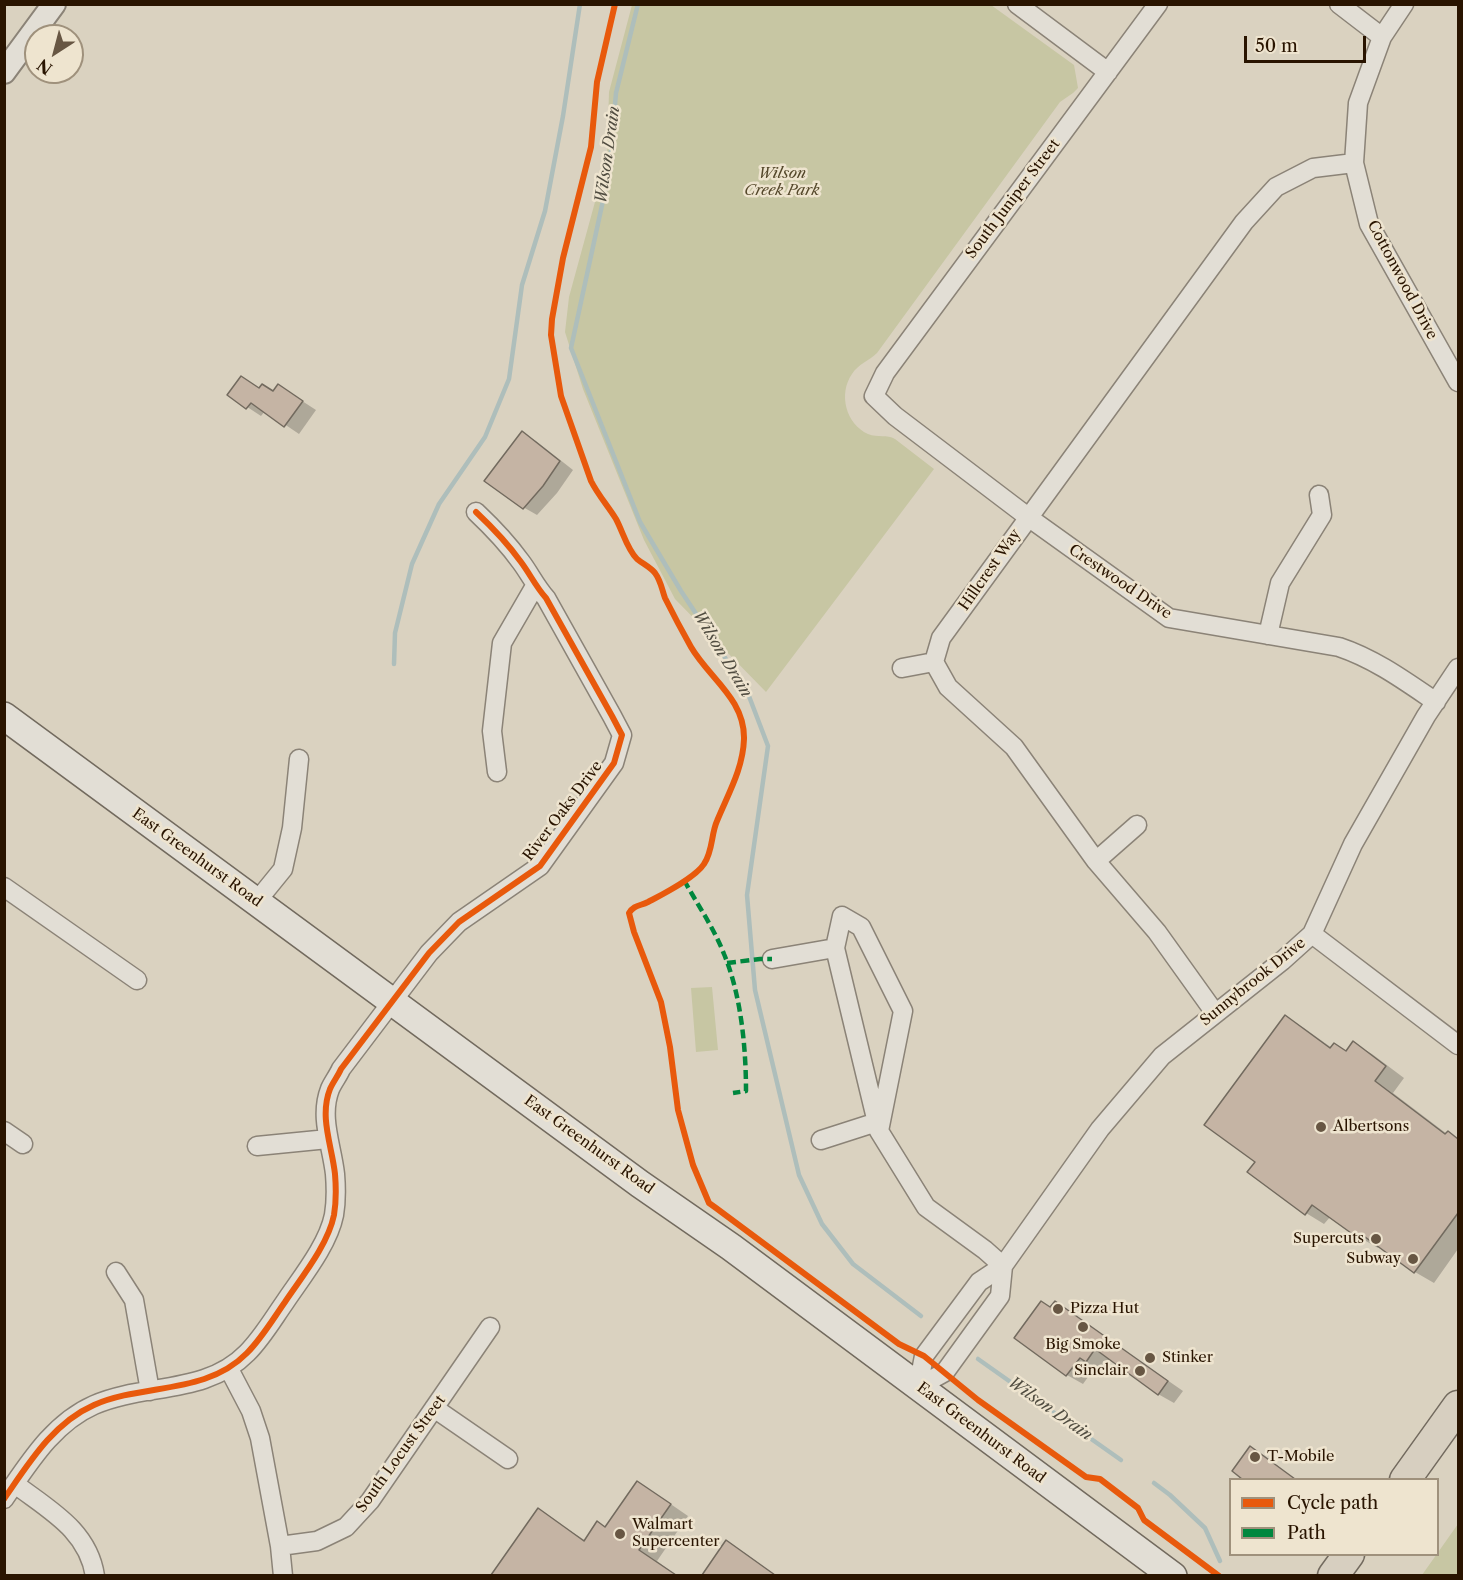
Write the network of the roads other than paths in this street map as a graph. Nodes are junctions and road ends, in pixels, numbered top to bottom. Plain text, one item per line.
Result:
1 (54, 4) edge
2 (1017, 4) edge
3 (1158, 4) edge
4 (1339, 4) edge
5 (1404, 4) edge
6 (1382, 37) junction
7 (4, 72) edge
8 (1108, 72) junction
9 (1354, 163) junction
10 (1458, 382) edge
11 (874, 396) joint
12 (1319, 495) dead end
13 (476, 512) dead end
14 (1028, 517) junction
15 (536, 586) junction
16 (1268, 635) junction
17 (934, 662) junction
18 (902, 668) dead end
19 (1458, 668) edge
20 (1436, 702) junction
21 (6, 720) edge
22 (299, 759) dead end
23 (497, 772) dead end
24 (1137, 825) dead end
25 (1096, 861) junction
26 (4, 887) edge
27 (257, 901) junction
28 (1312, 934) junction
29 (835, 948) junction
30 (772, 959) dead end
31 (138, 980) dead end
32 (394, 1001) junction
33 (1215, 1013) junction
34 (1458, 1045) edge
35 (878, 1127) junction
36 (4, 1131) edge
37 (328, 1139) junction
38 (821, 1140) dead end
39 (23, 1144) dead end
40 (257, 1146) dead end
41 (1003, 1266) junction
42 (116, 1272) dead end
43 (490, 1327) dead end
44 (229, 1369) junction
45 (918, 1387) junction
46 (150, 1391) junction
47 (1458, 1406) edge
48 (434, 1408) junction
49 (508, 1459) dead end
50 (1406, 1478) edge
51 (10, 1492) edge
52 (280, 1546) junction
53 (1347, 1556) edge
54 (95, 1575) edge
55 (283, 1575) edge
56 (1173, 1575) edge
57 (1333, 1575) edge

1 - 7 street
2 - 8 street
3 - 8 street, South Juniper Street
4 - 6 street
5 - 6 street, Cottonwood Drive
6 - 9 street, Cottonwood Drive
8 - 11 street, South Juniper Street
9 - 10 street, Cottonwood Drive
9 - 14 street, Hillcrest Way
11 - 14 street, Crestwood Drive
12 - 16 street
13 - 15 street, River Oaks Drive
14 - 16 street, Crestwood Drive
14 - 17 street, Hillcrest Way
15 - 23 street
15 - 32 street, River Oaks Drive
16 - 20 street, Crestwood Drive
17 - 18 street
17 - 25 street
19 - 20 street, Sunnybrook Drive
20 - 28 street, Sunnybrook Drive
21 - 27 main road, East Greenhurst Road
22 - 27 street
24 - 25 street
25 - 33 street
26 - 31 street
27 - 32 main road, East Greenhurst Road
28 - 33 street, Sunnybrook Drive
28 - 34 street
29 - 30 street
29 - 35 street
29 - 35 street
32 - 37 street
32 - 45 main road, East Greenhurst Road
33 - 41 street, Sunnybrook Drive
35 - 38 street
35 - 41 street
36 - 39 street
37 - 40 street
37 - 44 street
41 - 45 street, Sunnybrook Drive
41 - 45 street, Sunnybrook Drive
42 - 46 street
43 - 48 street, South Locust Street
44 - 46 street
44 - 52 street
45 - 56 main road, East Greenhurst Road
46 - 51 street
47 - 50 main road
48 - 49 street
48 - 52 street, South Locust Street
51 - 54 street
52 - 55 street
53 - 57 main road

